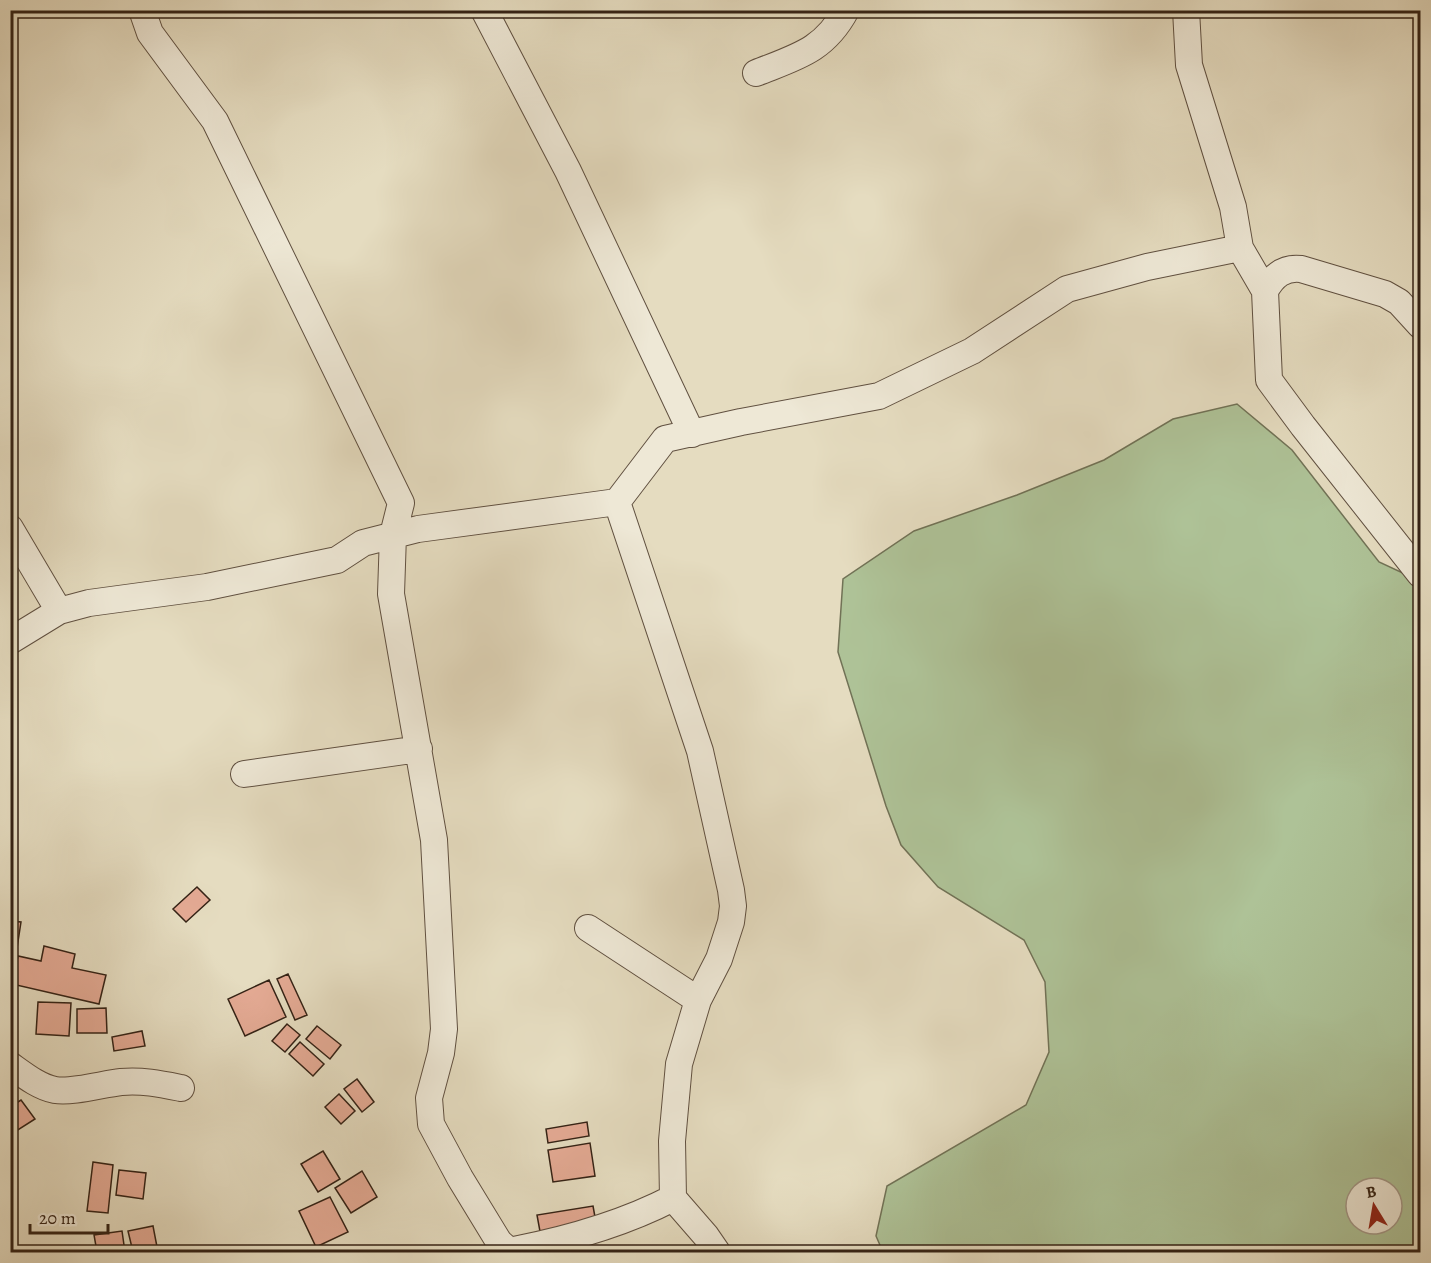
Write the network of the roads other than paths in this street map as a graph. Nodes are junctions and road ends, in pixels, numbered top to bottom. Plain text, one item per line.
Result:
1 (142, 10) edge
2 (484, 10) edge
3 (846, 10) edge
4 (1186, 10) edge
5 (756, 73) dead end
6 (1240, 248) junction
7 (1265, 291) junction
8 (1420, 325) edge
9 (692, 434) junction
10 (617, 502) junction
11 (10, 528) edge
12 (393, 535) junction
13 (1420, 574) edge
14 (59, 611) junction
15 (10, 641) edge
16 (419, 749) junction
17 (244, 774) dead end
18 (588, 927) dead end
19 (698, 1000) junction
20 (10, 1065) edge
21 (181, 1088) dead end
22 (674, 1198) junction
23 (717, 1252) edge

1 - 12 street
2 - 9 street
3 - 5 street
4 - 6 street
6 - 7 street
6 - 9 street
7 - 8 street
7 - 13 street
9 - 10 street
10 - 12 street
10 - 19 street
11 - 14 street
12 - 14 street
12 - 16 street
14 - 15 street
16 - 17 street
16 - 22 street
18 - 19 street
19 - 22 street
20 - 21 street
22 - 23 street

